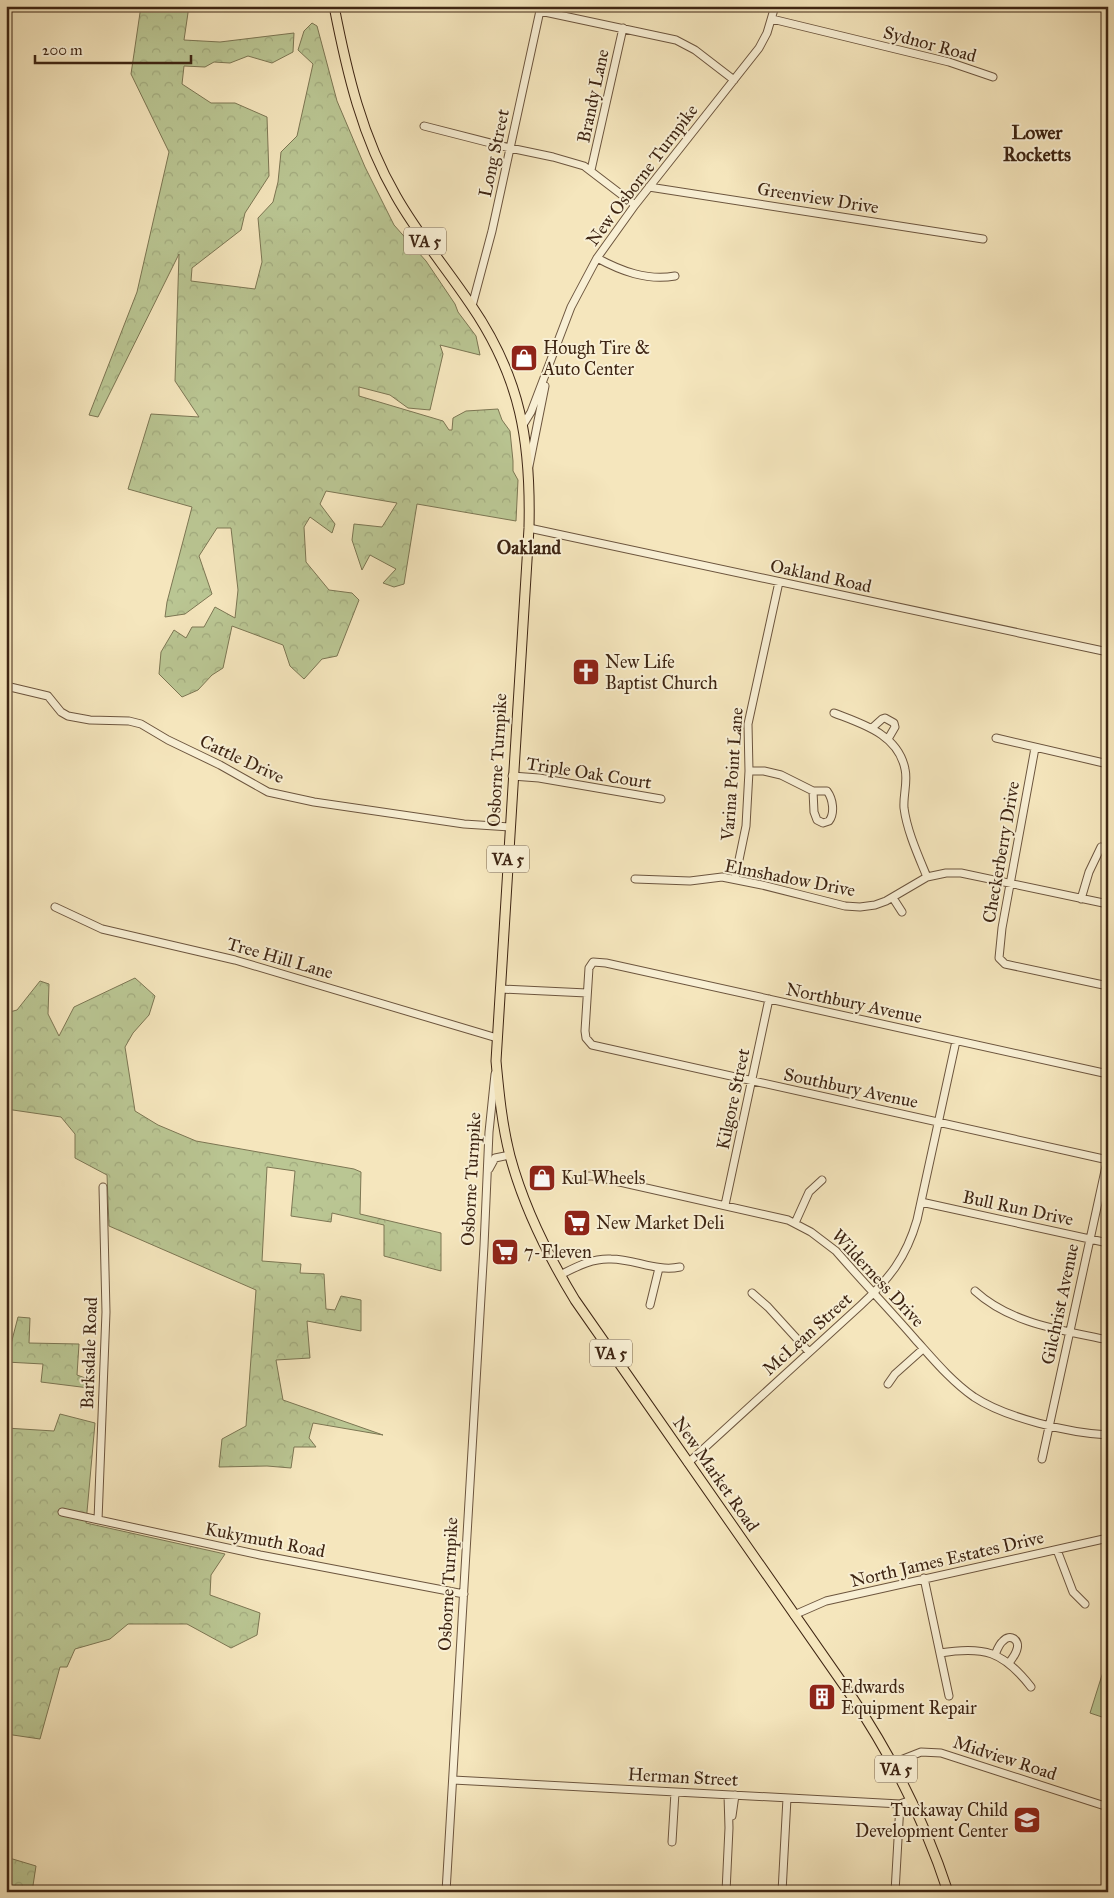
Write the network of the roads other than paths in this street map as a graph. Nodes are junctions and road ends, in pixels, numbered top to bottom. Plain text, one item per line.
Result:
1 (334, 6) edge
2 (775, 6) edge
3 (1103, 6) edge
4 (541, 8) edge
5 (1108, 9) edge
6 (772, 19) junction
7 (623, 28) junction
8 (994, 77) dead end
9 (734, 80) junction
10 (424, 126) dead end
11 (510, 148) junction
12 (591, 170) junction
13 (649, 187) junction
14 (635, 205) junction
15 (983, 239) dead end
16 (597, 258) junction
17 (674, 276) dead end
18 (472, 306) junction
19 (547, 372) junction
20 (536, 400) junction
21 (520, 406) junction
22 (523, 425) junction
23 (529, 469) junction
24 (529, 528) junction
25 (779, 582) junction
26 (1108, 652) edge
27 (6, 686) edge
28 (834, 713) dead end
29 (872, 728) junction
30 (996, 738) dead end
31 (888, 739) junction
32 (1035, 748) junction
33 (1108, 764) edge
34 (749, 771) junction
35 (512, 776) junction
36 (813, 790) junction
37 (661, 799) dead end
38 (510, 827) junction
39 (1101, 847) dead end
40 (927, 877) junction
41 (635, 879) dead end
42 (736, 879) junction
43 (1010, 884) junction
44 (894, 898) junction
45 (1081, 898) junction
46 (1108, 904) edge
47 (56, 907) dead end
48 (902, 912) dead end
49 (1108, 986) edge
50 (500, 989) junction
51 (587, 993) junction
52 (770, 1000) junction
53 (497, 1038) junction
54 (956, 1041) junction
55 (496, 1061) junction
56 (1108, 1074) edge
57 (752, 1082) junction
58 (503, 1117) junction
59 (490, 1118) junction
60 (938, 1122) junction
61 (510, 1155) junction
62 (1108, 1158) edge
63 (487, 1177) junction
64 (576, 1180) dead end
65 (822, 1180) dead end
66 (103, 1187) dead end
67 (921, 1202) junction
68 (725, 1205) junction
69 (795, 1223) junction
70 (1090, 1239) junction
71 (1108, 1243) edge
72 (680, 1267) dead end
73 (659, 1268) junction
74 (560, 1275) junction
75 (976, 1291) dead end
76 (752, 1293) dead end
77 (874, 1293) junction
78 (650, 1305) dead end
79 (1070, 1331) junction
80 (1108, 1340) edge
81 (923, 1349) junction
82 (809, 1352) junction
83 (888, 1384) dead end
84 (1049, 1424) junction
85 (1108, 1435) edge
86 (1042, 1459) dead end
87 (688, 1463) junction
88 (62, 1512) dead end
89 (98, 1520) junction
90 (1108, 1538) edge
91 (1057, 1550) junction
92 (924, 1578) junction
93 (464, 1594) junction
94 (1085, 1604) dead end
95 (794, 1615) junction
96 (940, 1653) junction
97 (995, 1655) junction
98 (1009, 1663) junction
99 (1030, 1687) dead end
100 (949, 1696) dead end
101 (893, 1763) junction
102 (453, 1780) junction
103 (675, 1792) junction
104 (732, 1795) junction
105 (787, 1798) junction
106 (911, 1800) junction
107 (900, 1804) junction
108 (1108, 1806) edge
109 (672, 1842) dead end
110 (446, 1892) edge
111 (726, 1892) edge
112 (782, 1892) edge
113 (895, 1892) edge
114 (948, 1892) edge

1 - 18 main road, VA 5
2 - 6 street, New Osborne Turnpike
3 - 5 street
4 - 7 street
4 - 11 street, Long Street
6 - 8 street, Sydnor Road
6 - 9 street, New Osborne Turnpike
7 - 9 street
7 - 12 street, Brandy Lane
9 - 13 street, New Osborne Turnpike
10 - 11 street
11 - 12 street
11 - 18 street, Long Street
12 - 14 street
13 - 14 street, New Osborne Turnpike
13 - 15 street, Greenview Drive
14 - 16 street, New Osborne Turnpike
16 - 17 street
16 - 19 street, New Osborne Turnpike
18 - 21 main road, VA 5
19 - 20 street, New Osborne Turnpike
19 - 23 street, New Osborne Turnpike
20 - 21 street
20 - 22 street, New Osborne Turnpike
21 - 22 main road, VA 5
22 - 23 main road, VA 5
23 - 24 main road, Osborne Turnpike / VA 5
24 - 25 street, Oakland Road
24 - 35 main road, Osborne Turnpike / VA 5
25 - 26 street, Oakland Road
25 - 34 street, Varina Point Lane
27 - 38 street, Cattle Drive
28 - 29 street
29 - 31 street
29 - 31 street
30 - 32 street
31 - 40 street
32 - 33 street
32 - 43 street, Checkerberry Drive
34 - 36 street
34 - 42 street, Varina Point Lane
35 - 37 street, Triple Oak Court
35 - 38 main road, Osborne Turnpike / VA 5
36 - 36 street
38 - 50 main road, Osborne Turnpike / VA 5
39 - 45 street
40 - 43 street, Elmshadow Drive
40 - 44 street, Elmshadow Drive
41 - 42 street, Elmshadow Drive
42 - 44 street, Elmshadow Drive
43 - 45 street, Elmshadow Drive
43 - 49 street, Checkerberry Drive
44 - 48 street
45 - 46 street, Elmshadow Drive
47 - 53 street, Tree Hill Lane
50 - 51 street
50 - 53 main road, Osborne Turnpike / VA 5
51 - 52 street, Northbury Avenue
51 - 57 street, Southbury Avenue
52 - 54 street, Northbury Avenue
52 - 57 street, Kilgore Street
53 - 55 main road, Osborne Turnpike / VA 5
54 - 56 street, Northbury Avenue
54 - 60 street, McLean Street
55 - 58 main road, New Market Road / VA 5
55 - 59 street, Osborne Turnpike
57 - 60 street, Southbury Avenue
57 - 68 street, Kilgore Street
58 - 59 street
58 - 61 main road, New Market Road / VA 5
59 - 63 street, Osborne Turnpike
60 - 62 street, Southbury Avenue
60 - 67 street, McLean Street
61 - 63 street
61 - 74 main road, New Market Road / VA 5
62 - 70 street, Gilchrist Avenue
63 - 93 street, Osborne Turnpike
64 - 68 street, Wilderness Drive
65 - 69 street
66 - 89 street, Barksdale Road
67 - 70 street, Bull Run Drive
67 - 77 street, McLean Street
68 - 69 street, Wilderness Drive
69 - 77 street, Wilderness Drive
70 - 71 street, Bull Run Drive
70 - 79 street, Gilchrist Avenue
72 - 73 street
73 - 74 street
73 - 78 street
74 - 87 main road, New Market Road / VA 5
75 - 79 street
76 - 82 street
77 - 81 street, Wilderness Drive
77 - 82 street, McLean Street
79 - 80 street
79 - 84 street, Gilchrist Avenue
81 - 83 street
81 - 84 street, Wilderness Drive
82 - 87 street, McLean Street
84 - 85 street, Wilderness Drive
84 - 86 street, Gilchrist Avenue
87 - 95 main road, New Market Road / VA 5
88 - 89 street, Kukymuth Road
89 - 93 street, Kukymuth Road
90 - 91 street, North James Estates Drive
91 - 92 street, North James Estates Drive
91 - 94 street
92 - 95 street, North James Estates Drive
92 - 96 street
93 - 102 street, Osborne Turnpike
95 - 101 main road, New Market Road / VA 5
96 - 97 street
96 - 100 street
97 - 98 street
97 - 98 street
98 - 99 street
101 - 106 main road, New Market Road / VA 5
101 - 108 street, Midview Road
102 - 103 street, Herman Street
102 - 110 street, Osborne Turnpike
103 - 104 street, Herman Street
103 - 109 street
104 - 105 street, Herman Street
104 - 111 street
105 - 107 street, Herman Street
105 - 112 street
106 - 107 street, Herman Street
106 - 114 main road, New Market Road / VA 5
107 - 113 street

